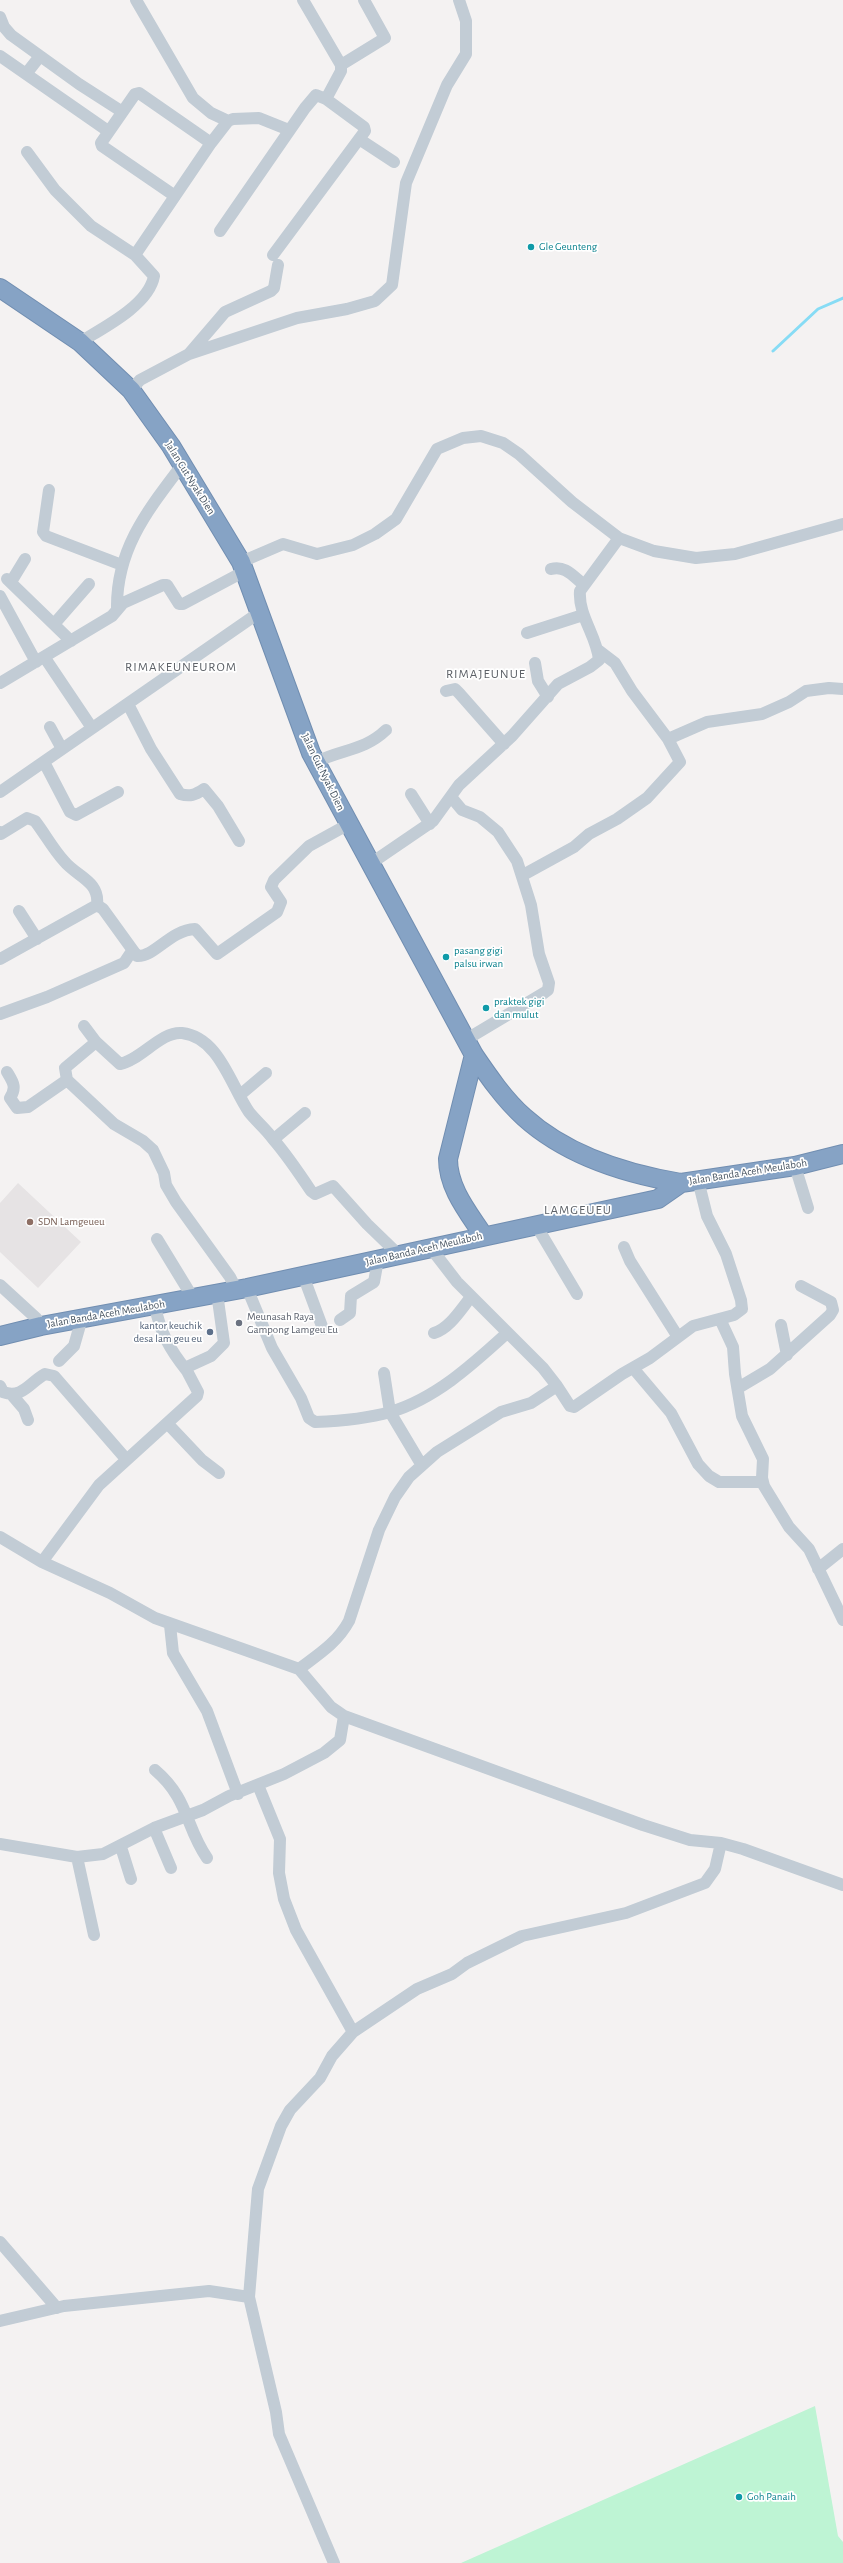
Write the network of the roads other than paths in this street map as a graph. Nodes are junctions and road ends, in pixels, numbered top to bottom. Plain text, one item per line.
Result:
1 (136, 0) edge
2 (303, 0) edge
3 (364, 0) edge
4 (459, 0) edge
5 (0, 21) edge
6 (0, 56) edge
7 (40, 56) junction
8 (341, 65) junction
9 (26, 74) junction
10 (78, 84) junction
11 (326, 99) junction
12 (66, 101) junction
13 (121, 112) junction
14 (228, 121) junction
15 (289, 130) junction
16 (108, 131) junction
17 (359, 139) junction
18 (211, 143) junction
19 (27, 152) dead end
20 (394, 162) dead end
21 (175, 196) junction
22 (220, 231) dead end
23 (135, 255) junction
24 (0, 288) edge
25 (80, 342) junction
26 (190, 354) junction
27 (132, 390) junction
28 (182, 464) junction
29 (49, 490) dead end
30 (843, 524) edge
31 (619, 538) junction
32 (25, 559) dead end
33 (122, 565) junction
34 (243, 566) junction
35 (552, 569) dead end
36 (89, 584) dead end
37 (582, 584) junction
38 (0, 596) edge
39 (117, 609) junction
40 (260, 612) junction
41 (583, 615) junction
42 (55, 624) junction
43 (527, 633) dead end
44 (71, 641) junction
45 (598, 650) junction
46 (40, 660) junction
47 (535, 663) dead end
48 (0, 684) edge
49 (843, 689) edge
50 (446, 691) dead end
51 (548, 697) junction
52 (128, 704) junction
53 (50, 727) dead end
54 (92, 728) junction
55 (386, 730) dead end
56 (668, 739) junction
57 (504, 744) junction
58 (62, 749) junction
59 (44, 762) junction
60 (316, 762) junction
61 (0, 792) edge
62 (118, 792) dead end
63 (412, 794) dead end
64 (452, 798) junction
65 (349, 824) junction
66 (430, 824) junction
67 (0, 832) edge
68 (239, 841) dead end
69 (370, 864) junction
70 (523, 875) junction
71 (97, 905) junction
72 (19, 911) dead end
73 (37, 939) junction
74 (132, 951) junction
75 (0, 959) edge
76 (1, 1012) edge
77 (84, 1026) dead end
78 (467, 1039) junction
79 (96, 1042) junction
80 (474, 1056) junction
81 (7, 1072) dead end
82 (266, 1073) dead end
83 (66, 1080) junction
84 (240, 1095) junction
85 (305, 1113) dead end
86 (274, 1139) junction
87 (843, 1154) edge
88 (795, 1166) junction
89 (690, 1181) junction
90 (808, 1208) dead end
91 (536, 1225) junction
92 (483, 1235) junction
93 (157, 1239) dead end
94 (430, 1247) junction
95 (624, 1247) dead end
96 (398, 1254) junction
97 (378, 1260) junction
98 (303, 1275) junction
99 (0, 1285) edge
100 (801, 1286) dead end
101 (242, 1288) junction
102 (217, 1293) junction
103 (577, 1294) dead end
104 (471, 1297) junction
105 (193, 1298) junction
106 (154, 1306) junction
107 (82, 1318) junction
108 (720, 1319) junction
109 (340, 1320) dead end
110 (781, 1325) dead end
111 (41, 1326) junction
112 (323, 1329) dead end
113 (434, 1333) dead end
114 (506, 1334) junction
115 (0, 1336) edge
116 (678, 1337) junction
117 (788, 1355) junction
118 (59, 1361) dead end
119 (633, 1368) junction
120 (187, 1371) junction
121 (384, 1373) dead end
122 (0, 1386) edge
123 (557, 1386) junction
124 (738, 1388) junction
125 (12, 1395) junction
126 (390, 1412) junction
127 (28, 1420) dead end
128 (167, 1423) junction
129 (126, 1459) junction
130 (421, 1464) junction
131 (219, 1473) dead end
132 (763, 1482) junction
133 (0, 1537) edge
134 (843, 1549) edge
135 (42, 1562) junction
136 (818, 1569) junction
137 (843, 1620) edge
138 (170, 1625) junction
139 (299, 1668) junction
140 (344, 1716) junction
141 (156, 1770) dead end
142 (258, 1785) junction
143 (238, 1794) junction
144 (188, 1817) junction
145 (154, 1828) junction
146 (721, 1843) junction
147 (0, 1844) edge
148 (121, 1847) junction
149 (77, 1857) junction
150 (207, 1858) dead end
151 (171, 1868) dead end
152 (131, 1879) dead end
153 (843, 1885) edge
154 (94, 1935) dead end
155 (353, 2032) junction
156 (0, 2242) edge
157 (249, 2297) junction
158 (57, 2308) junction
159 (0, 2321) edge
160 (333, 2562) edge

1 - 14 street
2 - 8 street
3 - 8 street
4 - 26 street
5 - 7 street
6 - 9 street
7 - 9 street
7 - 10 street
8 - 11 street
9 - 12 street
10 - 12 street
10 - 13 street
11 - 15 street
11 - 17 street
12 - 16 street
13 - 16 street
13 - 18 street
14 - 15 street
14 - 18 street
15 - 22 street
16 - 21 street
17 - 20 street
17 - 26 street
18 - 21 street
19 - 23 street
21 - 23 street
23 - 25 street
24 - 25 highway, Jalan Cut Nyak Dien
25 - 27 highway, Jalan Cut Nyak Dien
26 - 27 street
27 - 28 highway, Jalan Cut Nyak Dien
28 - 33 street
28 - 34 highway, Jalan Cut Nyak Dien
29 - 33 street
30 - 31 street
31 - 34 street
31 - 37 street
32 - 42 street
33 - 39 street
34 - 39 street
34 - 40 highway, Jalan Cut Nyak Dien
35 - 37 street
36 - 42 street
37 - 41 street
38 - 46 street
39 - 44 street
40 - 52 street
40 - 60 highway, Jalan Cut Nyak Dien
41 - 43 street
41 - 45 street
42 - 44 street
44 - 46 street
45 - 51 street
45 - 56 street
46 - 48 street
46 - 54 street
47 - 51 street
49 - 56 street
50 - 57 street
51 - 57 street
52 - 54 street
52 - 68 street
53 - 58 street
54 - 58 street
55 - 60 street
56 - 70 street
57 - 64 street
58 - 59 street
59 - 61 street
59 - 62 street
60 - 65 highway, Jalan Cut Nyak Dien
63 - 66 street
64 - 66 street
64 - 70 street
65 - 69 highway, Jalan Cut Nyak Dien
65 - 74 street
66 - 69 street
67 - 71 street
69 - 78 highway, Jalan Cut Nyak Dien
70 - 78 street
71 - 73 street
71 - 74 street
72 - 73 street
73 - 75 street
74 - 76 street
77 - 79 street
78 - 80 highway, Jalan Cut Nyak Dien
79 - 83 street
79 - 84 street
80 - 89 highway, Jalan Cut Nyak Dien
80 - 92 highway
81 - 83 street
82 - 84 street
83 - 101 street
84 - 86 street
85 - 86 street
86 - 96 street
87 - 88 highway, Jalan Banda Aceh Meulaboh
88 - 89 highway, Jalan Banda Aceh Meulaboh
88 - 90 street
89 - 91 highway, Jalan Banda Aceh Meulaboh
89 - 108 street
91 - 92 highway, Jalan Banda Aceh Meulaboh
91 - 103 street
92 - 94 highway, Jalan Banda Aceh Meulaboh
93 - 105 street
94 - 96 highway, Jalan Banda Aceh Meulaboh
94 - 104 street
95 - 116 street
96 - 97 highway, Jalan Banda Aceh Meulaboh
97 - 98 highway, Jalan Banda Aceh Meulaboh
97 - 109 street
98 - 101 highway, Jalan Banda Aceh Meulaboh
98 - 112 street
99 - 111 street
100 - 117 street
101 - 102 highway, Jalan Banda Aceh Meulaboh
101 - 126 street
102 - 105 highway, Jalan Banda Aceh Meulaboh
102 - 120 street
104 - 113 street
104 - 114 street
105 - 106 highway, Jalan Banda Aceh Meulaboh
106 - 107 highway, Jalan Banda Aceh Meulaboh
106 - 120 street
107 - 111 highway, Jalan Banda Aceh Meulaboh
107 - 118 street
108 - 116 street
108 - 124 street
110 - 117 street
111 - 115 highway, Jalan Banda Aceh Meulaboh
114 - 123 street
114 - 126 street
116 - 119 street
117 - 124 street
119 - 123 street
119 - 132 street
120 - 128 street
121 - 126 street
122 - 125 street
123 - 130 street
124 - 132 street
125 - 127 street
125 - 129 street
126 - 130 street
128 - 129 street
128 - 131 street
129 - 135 street
130 - 139 street
132 - 136 street
133 - 135 street
134 - 136 street
135 - 138 street
136 - 137 street
138 - 139 street
138 - 143 street
139 - 140 street
140 - 142 street
140 - 146 street
141 - 144 street
142 - 143 street
142 - 155 street
143 - 144 street
144 - 145 street
144 - 150 street
145 - 148 street
145 - 151 street
146 - 153 street
146 - 155 street
147 - 149 street
148 - 149 street
148 - 152 street
149 - 154 street
155 - 157 street
156 - 158 street
157 - 158 street
157 - 160 street
158 - 159 street

